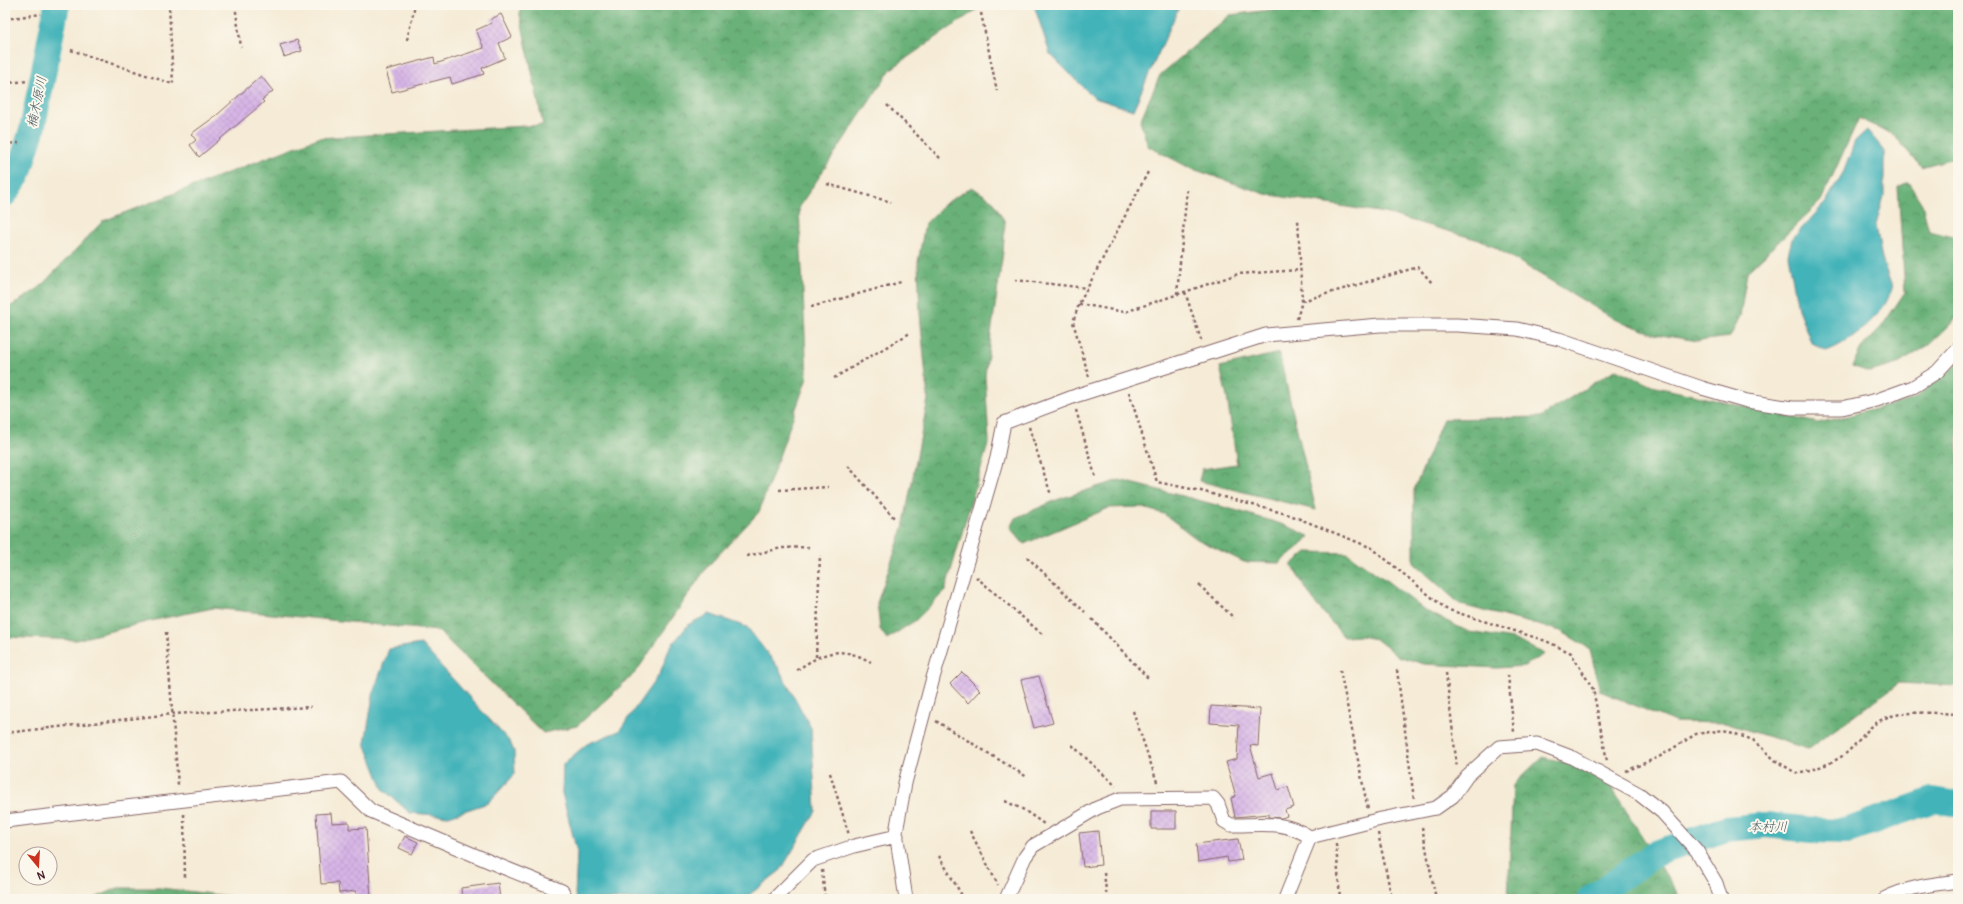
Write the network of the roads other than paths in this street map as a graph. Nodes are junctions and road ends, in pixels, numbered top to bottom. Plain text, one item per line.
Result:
1 (1958, 349) edge
2 (5, 821) edge
3 (897, 836) junction
4 (1310, 837) junction
5 (1958, 881) edge
6 (567, 899) edge
7 (774, 899) edge
8 (906, 899) edge
9 (1006, 899) edge
10 (1285, 899) edge
11 (1722, 899) edge
12 (1884, 899) edge

1 - 3 street
2 - 6 street
3 - 7 street
3 - 8 street
4 - 9 street
4 - 10 street
4 - 11 street
5 - 12 street

